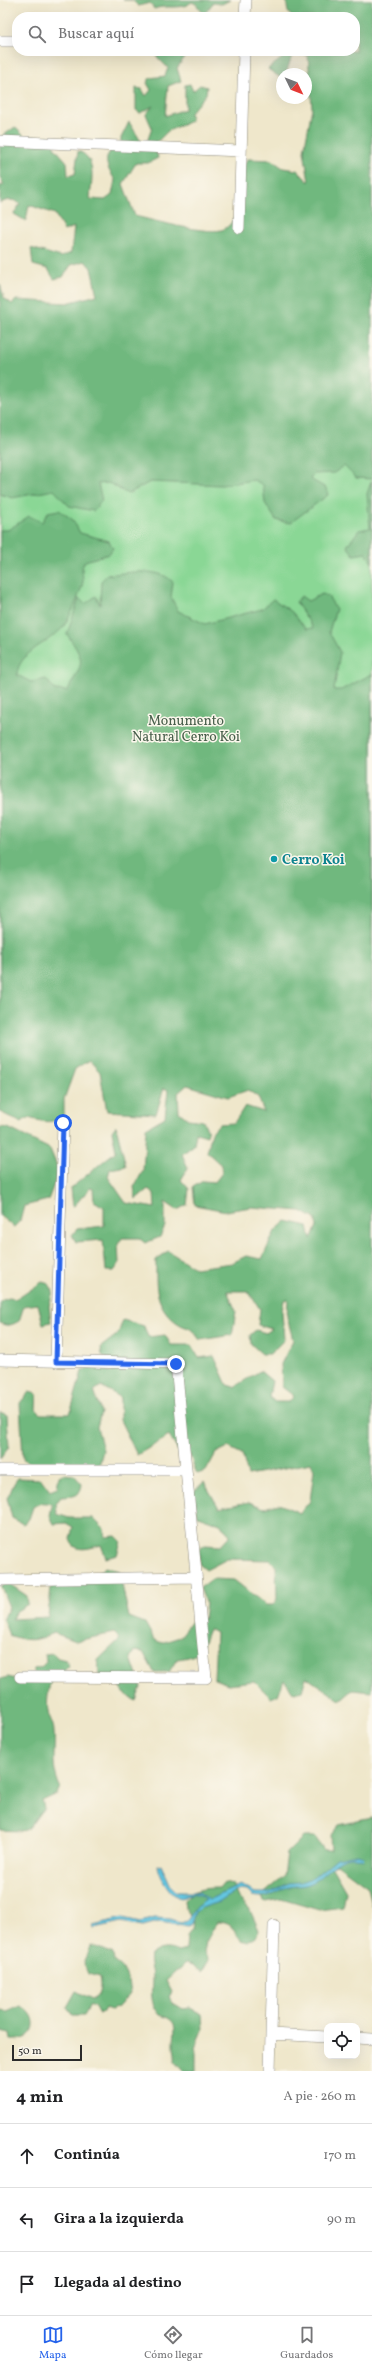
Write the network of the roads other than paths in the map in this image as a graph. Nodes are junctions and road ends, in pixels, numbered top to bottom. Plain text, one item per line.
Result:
1 (246, 0) edge
2 (245, 12) edge
3 (0, 41) edge
4 (12, 41) edge
5 (244, 56) edge
6 (0, 141) edge
7 (241, 151) junction
8 (239, 228) dead end
9 (63, 1123) dead end
10 (0, 1360) edge
11 (56, 1362) junction
12 (0, 1470) edge
13 (186, 1470) junction
14 (196, 1577) junction
15 (0, 1580) edge
16 (20, 1677) dead end
17 (274, 1925) dead end
18 (271, 2034) junction
19 (324, 2036) edge
20 (360, 2038) edge
21 (372, 2039) edge
22 (270, 2071) edge

1 - 2 street
3 - 4 street
5 - 7 street
6 - 7 street
7 - 8 street
9 - 11 street
10 - 11 street
11 - 13 street
12 - 13 street
13 - 14 street
14 - 15 street
14 - 16 street
17 - 18 street
18 - 19 street
18 - 22 street
20 - 21 street

